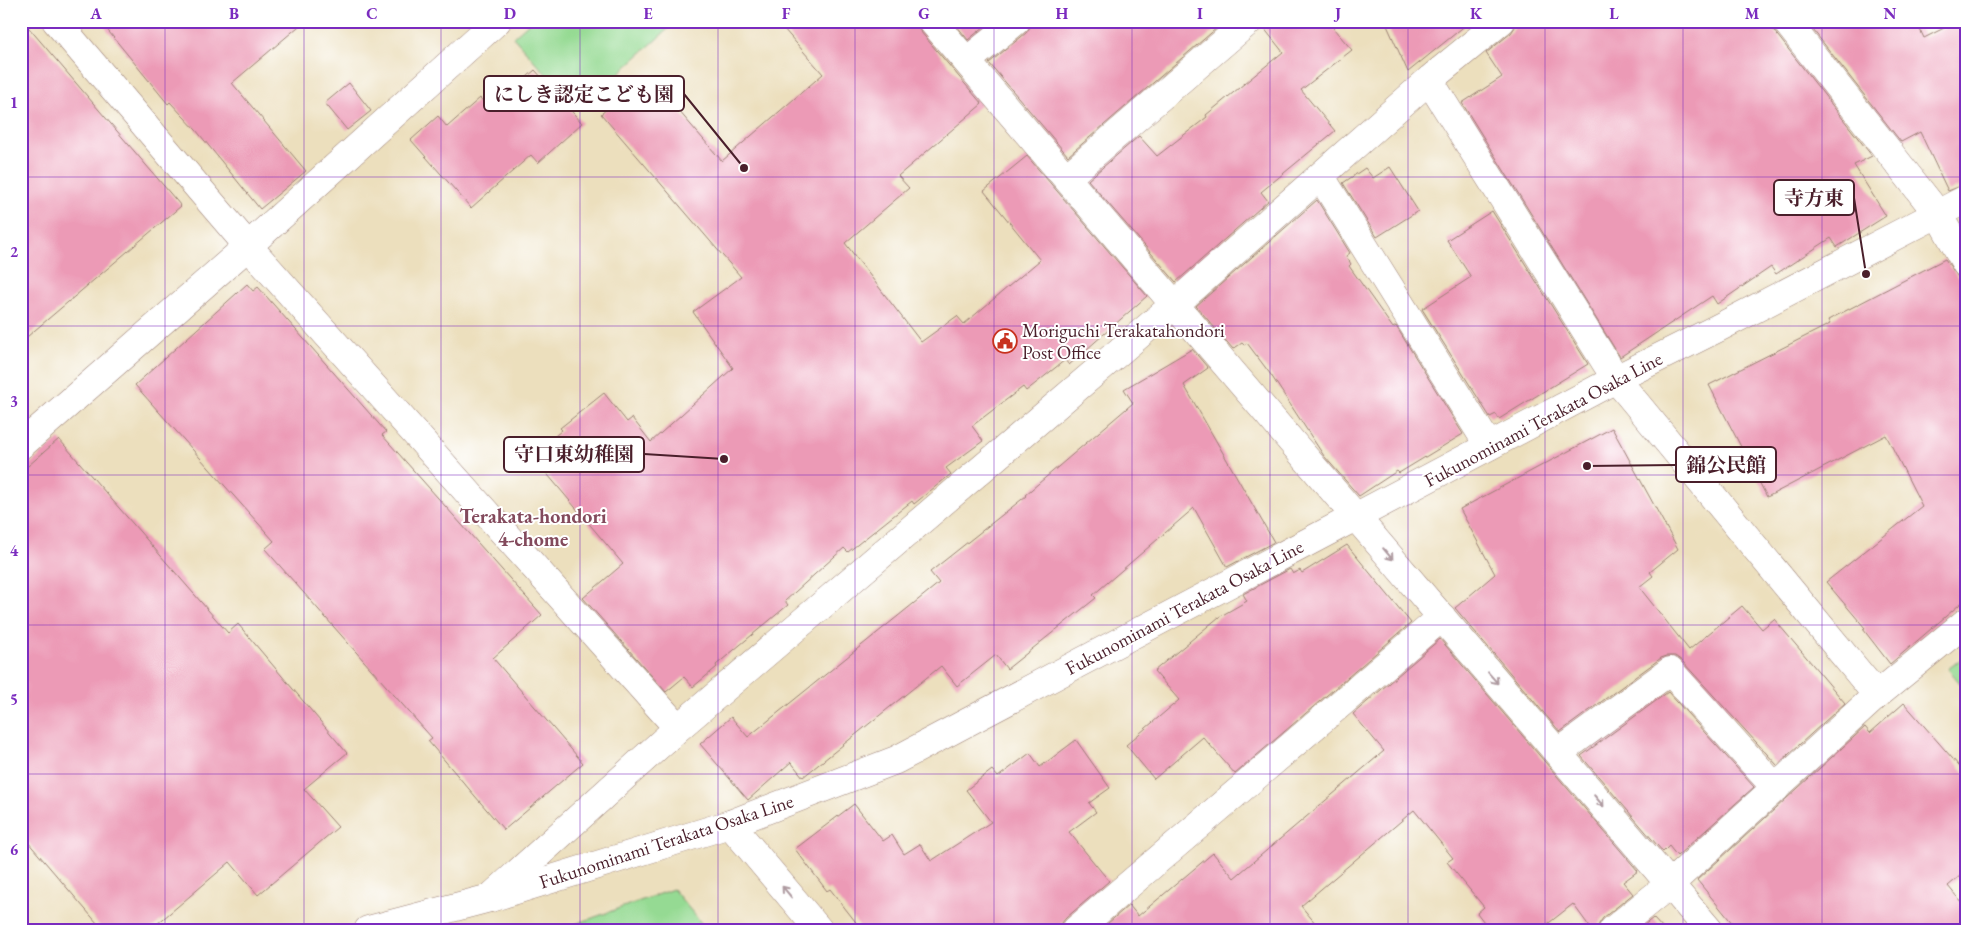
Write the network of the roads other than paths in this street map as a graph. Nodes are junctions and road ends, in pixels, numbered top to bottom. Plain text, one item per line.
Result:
1 (56, 21) edge
2 (497, 21) edge
3 (932, 21) edge
4 (1016, 21) edge
5 (1249, 21) edge
6 (1501, 21) edge
7 (1786, 21) edge
8 (968, 62) junction
9 (1429, 80) junction
10 (1321, 177) junction
11 (1066, 178) junction
12 (1966, 200) edge
13 (1938, 214) junction
14 (248, 246) junction
15 (1966, 264) edge
16 (1174, 305) junction
17 (1616, 379) junction
18 (21, 445) edge
19 (1489, 446) junction
20 (1356, 517) junction
21 (1442, 618) junction
22 (1966, 622) edge
23 (1877, 695) junction
24 (678, 728) junction
25 (1558, 753) junction
26 (1776, 788) junction
27 (730, 824) junction
28 (1670, 884) junction
29 (490, 898) junction
30 (368, 930) edge
31 (819, 930) edge
32 (1076, 930) edge
33 (1614, 930) edge
34 (1708, 930) edge

1 - 14 street
2 - 14 street
3 - 8 street
4 - 8 street
5 - 11 street
6 - 9 street
7 - 13 street
8 - 11 street
9 - 10 street
9 - 17 street
10 - 16 street
10 - 19 street
11 - 16 street
12 - 13 street, Fukunominami Terakata Osaka Line
13 - 15 street
13 - 17 street, Fukunominami Terakata Osaka Line
14 - 18 street
14 - 24 street
16 - 20 street
16 - 24 street
17 - 19 street, Fukunominami Terakata Osaka Line
17 - 23 street
19 - 20 street, Fukunominami Terakata Osaka Line
20 -> 21 street
20 - 27 street, Fukunominami Terakata Osaka Line
21 -> 25 street
21 - 32 street
22 - 23 street
23 - 26 street
24 - 29 street
25 - 26 street
25 -> 28 street
26 - 28 street
27 - 29 street, Fukunominami Terakata Osaka Line
31 -> 27 street
28 - 33 street
28 - 34 street
29 - 30 street, Fukunominami Terakata Osaka Line

